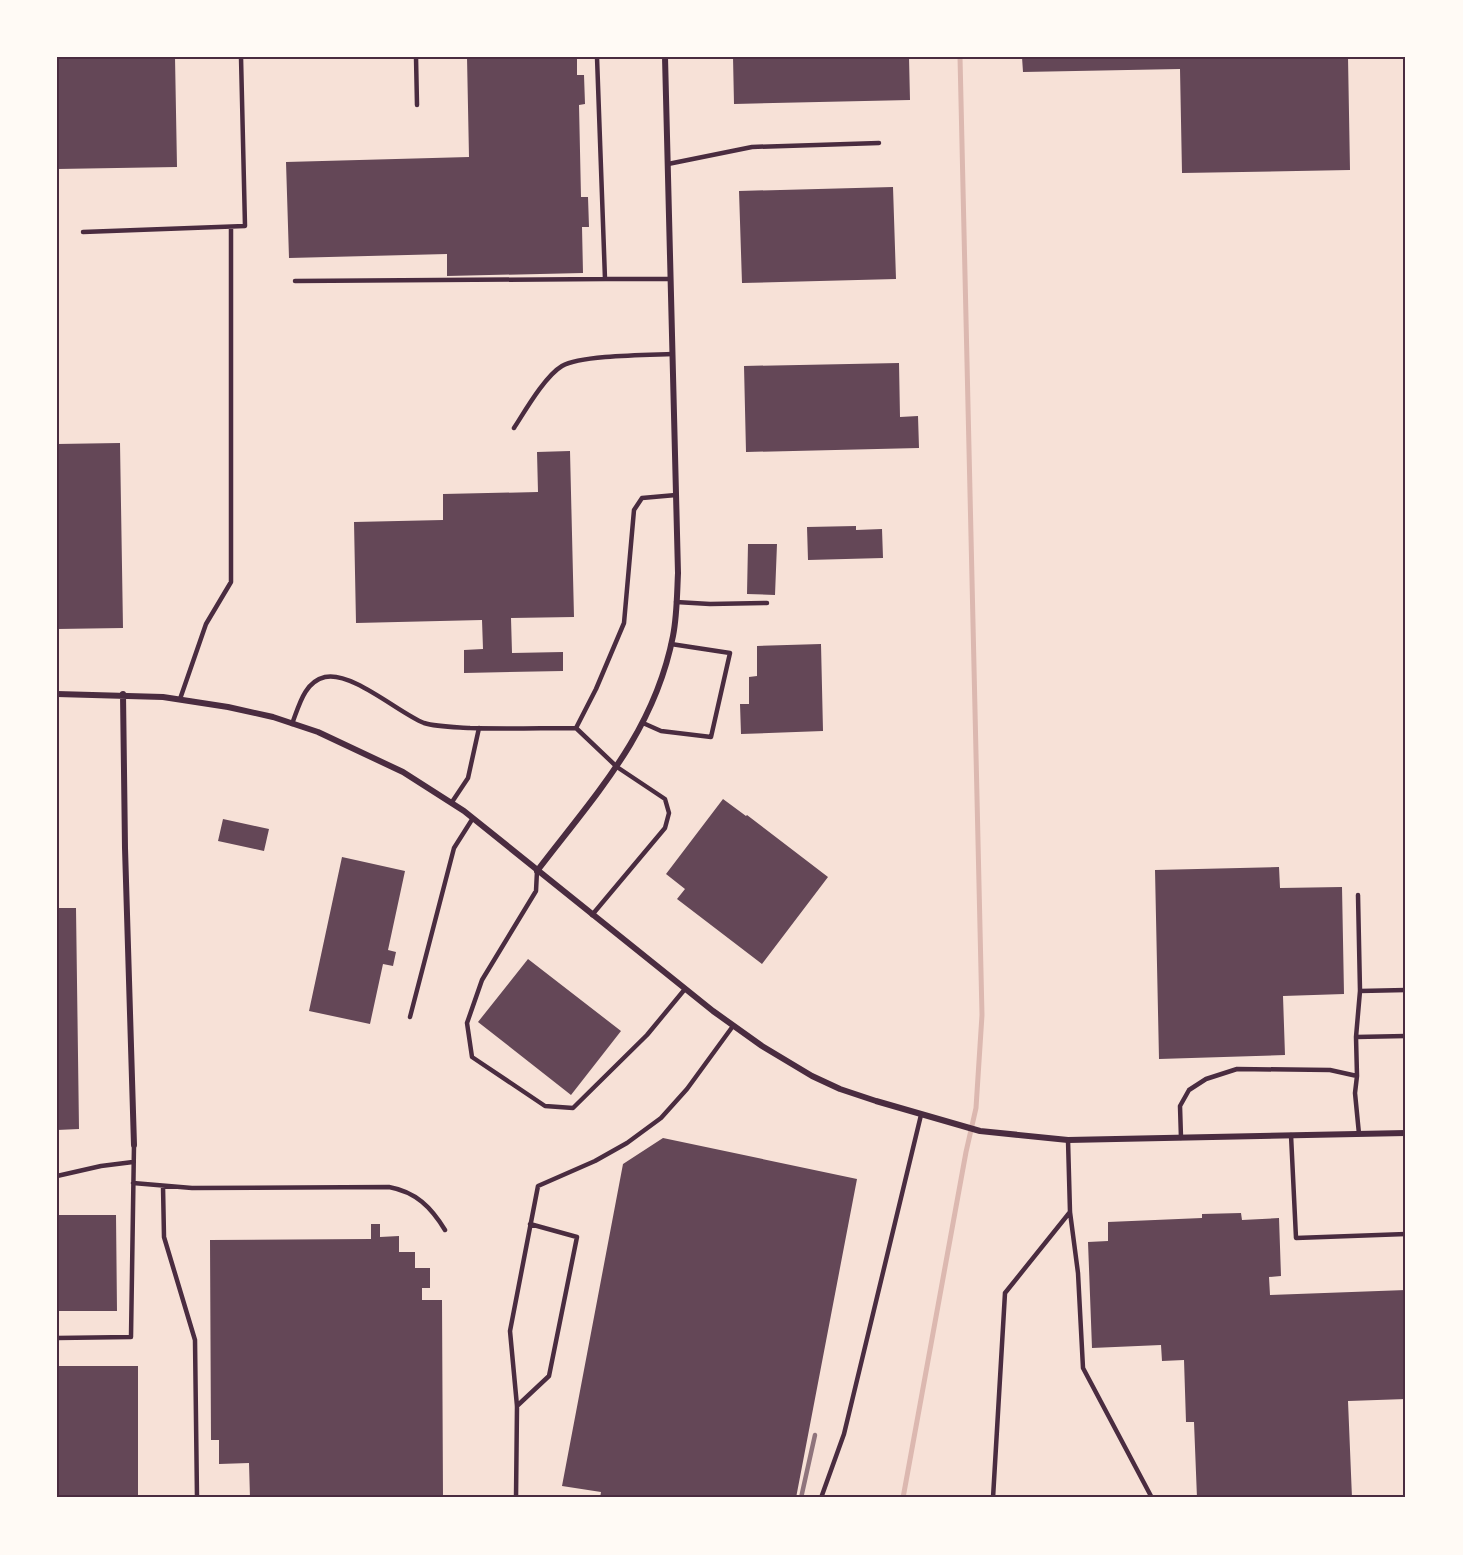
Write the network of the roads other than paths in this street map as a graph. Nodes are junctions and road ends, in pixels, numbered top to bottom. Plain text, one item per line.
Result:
1 (241, 57) edge
2 (416, 57) edge
3 (597, 57) edge
4 (665, 57) edge
5 (417, 105) dead end
6 (879, 143) dead end
7 (668, 164) junction
8 (231, 227) junction
9 (83, 232) dead end
10 (605, 279) junction
11 (670, 279) junction
12 (295, 281) dead end
13 (672, 354) junction
14 (514, 428) dead end
15 (676, 495) junction
16 (676, 602) junction
17 (767, 603) dead end
18 (671, 644) junction
19 (57, 694) edge
20 (123, 694) junction
21 (180, 699) junction
22 (644, 723) junction
23 (292, 724) junction
24 (478, 728) junction
25 (576, 728) junction
26 (616, 767) junction
27 (452, 802) junction
28 (473, 818) junction
29 (537, 871) junction
30 (1358, 896) dead end
31 (592, 915) junction
32 (685, 989) junction
33 (1406, 990) edge
34 (1360, 991) junction
35 (410, 1017) dead end
36 (733, 1026) junction
37 (1406, 1036) edge
38 (1356, 1037) junction
39 (1357, 1076) junction
40 (921, 1115) junction
41 (1406, 1133) edge
42 (1359, 1134) junction
43 (1292, 1135) junction
44 (1181, 1138) junction
45 (1068, 1140) junction
46 (134, 1145) joint
47 (134, 1162) junction
48 (57, 1176) edge
49 (133, 1183) junction
50 (163, 1186) junction
51 (1070, 1212) junction
52 (530, 1224) junction
53 (445, 1230) dead end
54 (1406, 1234) edge
55 (57, 1338) edge
56 (517, 1406) junction
57 (197, 1498) edge
58 (516, 1498) edge
59 (821, 1498) edge
60 (993, 1498) edge
61 (1152, 1498) edge

1 - 8 lane
2 - 5 lane
3 - 10 lane
4 - 7 street
6 - 7 lane
7 - 11 street
8 - 9 lane
8 - 21 lane
10 - 11 lane
10 - 12 lane
11 - 13 street
13 - 14 lane
13 - 15 street
15 - 16 street
15 - 25 lane
16 - 17 lane
16 - 18 street
18 - 22 street
18 - 22 lane
19 - 20 street
20 - 21 street
20 - 46 street
21 - 23 street
22 - 26 street
23 - 24 lane
23 - 27 street
24 - 25 lane
24 - 27 lane
25 - 26 lane
26 - 29 street
26 - 31 lane
27 - 28 street
28 - 29 street
28 - 35 lane
29 - 31 street
29 - 32 lane
30 - 34 lane
31 - 32 street
32 - 36 street
33 - 34 lane
34 - 38 lane
36 - 40 street
36 - 52 lane
37 - 38 lane
38 - 39 lane
39 - 42 lane
39 - 44 lane
40 - 45 street
40 - 59 lane
41 - 42 street
42 - 43 street
43 - 44 street
43 - 54 lane
44 - 45 street
45 - 51 lane
46 - 47 lane
47 - 48 lane
47 - 49 lane
49 - 50 lane
49 - 55 lane
50 - 53 lane
50 - 57 lane
51 - 60 lane
51 - 61 lane
52 - 56 lane
52 - 56 lane
56 - 58 lane

